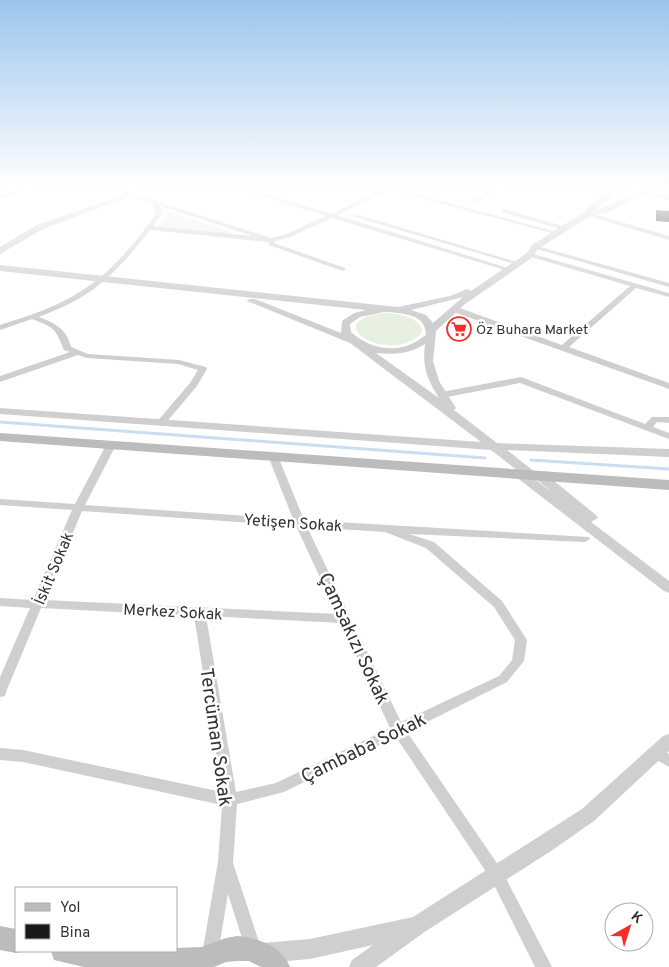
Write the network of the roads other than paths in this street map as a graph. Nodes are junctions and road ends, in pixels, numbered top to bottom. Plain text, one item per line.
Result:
1 (11, 233) edge
2 (28, 233) edge
3 (144, 233) edge
4 (201, 233) edge
5 (250, 233) edge
6 (292, 233) edge
7 (390, 233) edge
8 (415, 233) edge
9 (557, 233) edge
10 (652, 233) edge
11 (669, 238) edge
12 (271, 240) junction
13 (0, 241) edge
14 (535, 247) junction
15 (0, 251) edge
16 (530, 255) junction
17 (517, 263) junction
18 (0, 268) edge
19 (343, 269) dead end
20 (507, 269) junction
21 (101, 280) junction
22 (635, 285) junction
23 (669, 285) edge
24 (484, 286) junction
25 (218, 293) junction
26 (669, 294) edge
27 (384, 309) junction
28 (454, 309) junction
29 (398, 310) junction
30 (32, 316) junction
31 (0, 328) edge
32 (432, 333) junction
33 (355, 343) junction
34 (564, 347) junction
35 (76, 353) junction
36 (0, 379) edge
37 (669, 386) edge
38 (442, 395) junction
39 (0, 410) edge
40 (456, 416) junction
41 (669, 420) edge
42 (161, 423) junction
43 (647, 427) junction
44 (669, 436) edge
45 (0, 437) edge
46 (111, 445) junction
47 (492, 446) junction
48 (669, 453) edge
49 (273, 456) junction
50 (530, 474) junction
51 (669, 485) edge
52 (0, 502) edge
53 (78, 508) junction
54 (300, 523) junction
55 (386, 529) junction
56 (585, 539) dead end
57 (669, 580) edge
58 (669, 588) edge
59 (0, 602) edge
60 (38, 604) junction
61 (199, 612) junction
62 (346, 619) junction
63 (0, 692) edge
64 (398, 730) junction
65 (665, 752) edge
66 (0, 754) edge
67 (230, 800) junction
68 (226, 862) junction
69 (496, 874) junction
70 (419, 924) junction
71 (0, 938) edge
72 (15, 942) edge
73 (68, 952) edge
74 (264, 957) edge
75 (203, 960) edge
76 (359, 967) edge
77 (544, 967) edge

1 - 13 street
2 - 15 street
3 - 21 street
4 - 12 street
5 - 12 street
6 - 12 street
7 - 20 street
8 - 17 street
9 - 14 street
10 - 11 street
12 - 19 street
14 - 16 street
14 - 23 street
16 - 17 street
16 - 22 street
17 - 20 street
18 - 21 street
20 - 24 street
21 - 25 street
21 - 30 street
22 - 26 street
22 - 34 street
24 - 28 street
24 - 29 street
25 - 27 street
25 - 33 street
27 - 29 street
27 - 33 street
28 - 32 street
28 - 34 street
29 - 32 street
30 - 31 street
30 - 35 street
32 - 33 street
32 - 38 street
33 - 40 street
34 - 37 street
35 - 36 street
35 - 42 street
38 - 40 street
38 - 43 street
39 - 42 street
40 - 47 street
41 - 43 street
42 - 47 street
43 - 44 street
45 - 46 main road
46 - 49 main road
46 - 53 street, İskit Sokak
47 - 48 street
47 - 50 street
49 - 50 main road
49 - 54 street, Çamsakızı Sokak
50 - 51 main road
50 - 57 street
50 - 58 street
52 - 53 street, Yetişen Sokak
53 - 54 street, Yetişen Sokak
53 - 60 street, İskit Sokak
54 - 55 street, Yetişen Sokak
54 - 62 street, Çamsakızı Sokak
55 - 56 street, Yetişen Sokak
55 - 64 street, Çambaba Sokak
59 - 60 street, Merkez Sokak
60 - 61 street, Merkez Sokak
60 - 63 street, İskit Sokak
61 - 62 street, Merkez Sokak
61 - 67 street, Tercüman Sokak
62 - 64 street, Çamsakızı Sokak
64 - 67 street, Çambaba Sokak
64 - 69 street, Çamsakızı Sokak
65 - 69 street
66 - 67 street, Çambaba Sokak
67 - 68 street, Tercüman Sokak
68 - 74 street, Tercüman Sokak
68 - 75 street, Tercüman Sokak
69 - 70 street
69 - 77 street, Çamsakızı Sokak
70 - 74 street
70 - 76 street
71 - 72 main road
73 - 75 main road
74 - 75 main road

